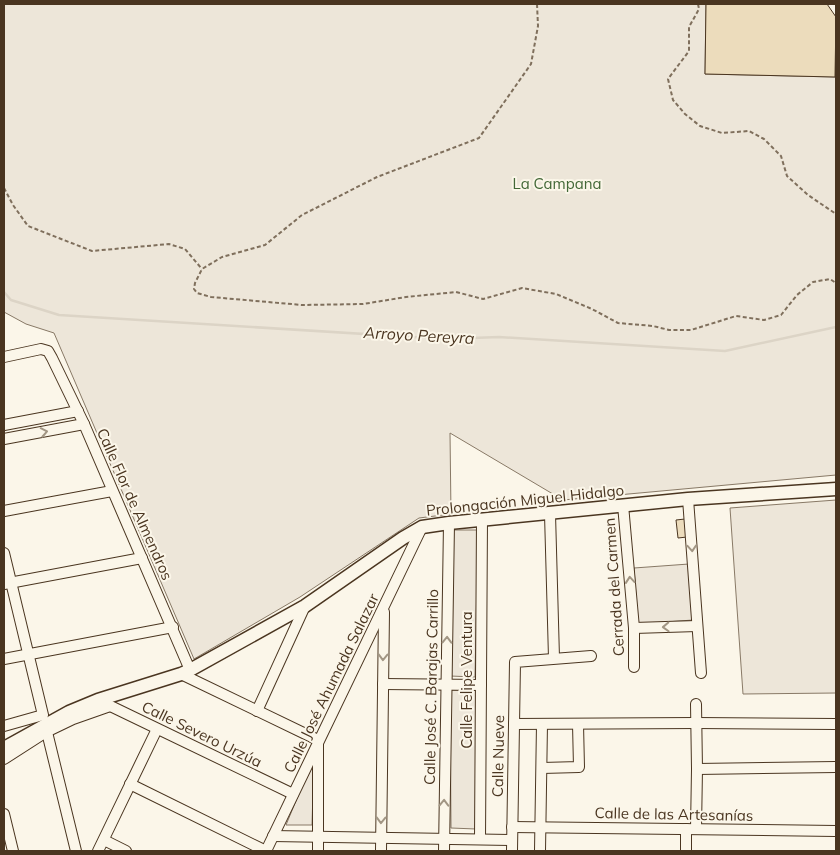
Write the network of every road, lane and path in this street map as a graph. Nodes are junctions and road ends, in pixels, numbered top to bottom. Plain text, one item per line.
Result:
1 (537, 4) edge
2 (698, 4) edge
3 (4, 188) edge
4 (836, 214) edge
5 (202, 269) junction
6 (836, 283) edge
7 (4, 357) edge
8 (78, 411) junction
9 (84, 424) junction
10 (4, 425) edge
11 (4, 440) edge
12 (836, 489) edge
13 (112, 491) junction
14 (688, 499) junction
15 (623, 505) junction
16 (4, 511) edge
17 (550, 514) junction
18 (482, 520) junction
19 (448, 523) junction
20 (422, 527) junction
21 (4, 553) edge
22 (142, 558) junction
23 (7, 584) edge
24 (305, 606) junction
25 (384, 608) junction
26 (173, 626) junction
27 (697, 626) junction
28 (634, 628) junction
29 (28, 654) junction
30 (591, 656) dead end
31 (554, 658) junction
32 (4, 659) edge
33 (634, 667) dead end
34 (186, 672) junction
35 (701, 673) dead end
36 (383, 684) junction
37 (446, 684) junction
38 (481, 685) junction
39 (104, 703) junction
40 (696, 704) dead end
41 (256, 710) junction
42 (696, 723) junction
43 (45, 724) junction
44 (514, 724) junction
45 (542, 724) junction
46 (578, 724) junction
47 (836, 724) edge
48 (4, 726) edge
49 (157, 729) junction
50 (318, 740) junction
51 (4, 748) edge
52 (4, 759) edge
53 (836, 767) edge
54 (542, 768) junction
55 (697, 769) junction
56 (130, 784) junction
57 (293, 794) junction
58 (4, 814) edge
59 (512, 827) junction
60 (541, 827) junction
61 (691, 829) junction
62 (836, 831) edge
63 (274, 836) junction
64 (318, 837) junction
65 (381, 838) junction
66 (444, 839) junction
67 (104, 840) junction
68 (480, 840) junction
69 (512, 840) junction
70 (13, 851) edge
71 (76, 851) edge
72 (98, 851) edge
73 (126, 851) edge
74 (266, 851) edge
75 (318, 851) edge
76 (381, 851) edge
77 (444, 851) edge
78 (512, 851) edge
79 (540, 851) edge
80 (686, 851) edge

1 - 5 path
2 - 4 path
3 - 5 path
5 - 6 path
7 - 8 street, Calle Flor de Almendros
8 - 9 street, Calle Flor de Almendros
8 - 10 street
11 -> 9 street
9 - 13 street, Calle Flor de Almendros
12 - 14 main road, Prolongación Miguel Hidalgo
13 - 16 street
13 - 22 street, Calle Flor de Almendros
14 - 15 main road, Prolongación Miguel Hidalgo
14 -> 27 street
15 - 17 main road, Prolongación Miguel Hidalgo
28 -> 15 street, Cerrada del Carmen
17 - 18 main road, Prolongación Miguel Hidalgo
17 - 31 street
18 - 19 main road, Prolongación Miguel Hidalgo
18 - 38 street, Calle Felipe Ventura
19 - 20 main road, Prolongación Miguel Hidalgo
37 -> 19 street, Calle José C. Barajas Carrillo
20 - 24 main road, Prolongación Miguel Hidalgo
20 - 25 street, Calle José Ahumada Salazar
21 - 23 street
22 - 23 street
22 - 26 street, Calle Flor de Almendros
23 - 29 street
24 - 34 main road, Prolongación Miguel Hidalgo
24 - 41 street
25 -> 36 street
25 - 50 street, Calle José Ahumada Salazar
26 - 29 street
26 - 34 street, Calle Flor de Almendros
27 -> 28 street
27 - 35 street
28 - 33 street, Cerrada del Carmen
29 - 32 street
29 - 43 street
30 - 31 street
31 - 44 street, Calle Nueve
34 - 39 main road, Prolongación Miguel Hidalgo
34 - 41 street
36 - 37 street
36 -> 65 street
37 - 38 street
66 -> 37 street, Calle José C. Barajas Carrillo
38 - 68 street, Calle Felipe Ventura
39 - 43 main road, Prolongación Miguel Hidalgo
39 - 49 street, Calle Severo Urzúa
40 - 42 street
41 - 50 street
42 - 46 street
42 - 47 street
42 - 55 street
43 - 48 street
43 - 51 main road, Prolongación Miguel Hidalgo
43 - 52 street
43 - 71 street
44 - 45 street
44 - 59 street, Calle Nueve
45 - 46 street
45 - 54 street
46 - 54 street
49 - 56 street
49 - 57 street, Calle Severo Urzúa
50 - 57 street, Calle José Ahumada Salazar
50 - 64 street
53 - 55 street
54 - 60 street
55 - 61 street
56 - 67 street
56 - 74 street
57 - 63 street, Calle José Ahumada Salazar
58 - 70 street
59 - 60 street, Calle de las Artesanías
59 - 69 street, Calle Nueve
60 - 61 street, Calle de las Artesanías
60 - 79 street
61 - 62 street, Calle de las Artesanías
61 - 80 street
63 - 64 street
63 - 74 street, Calle José Ahumada Salazar
64 - 65 street
64 - 75 street
65 - 66 street
65 - 76 street
66 - 68 street
66 - 77 street, Calle José C. Barajas Carrillo
67 - 72 street
67 - 73 street
68 - 69 street
69 - 78 street, Calle Nueve

